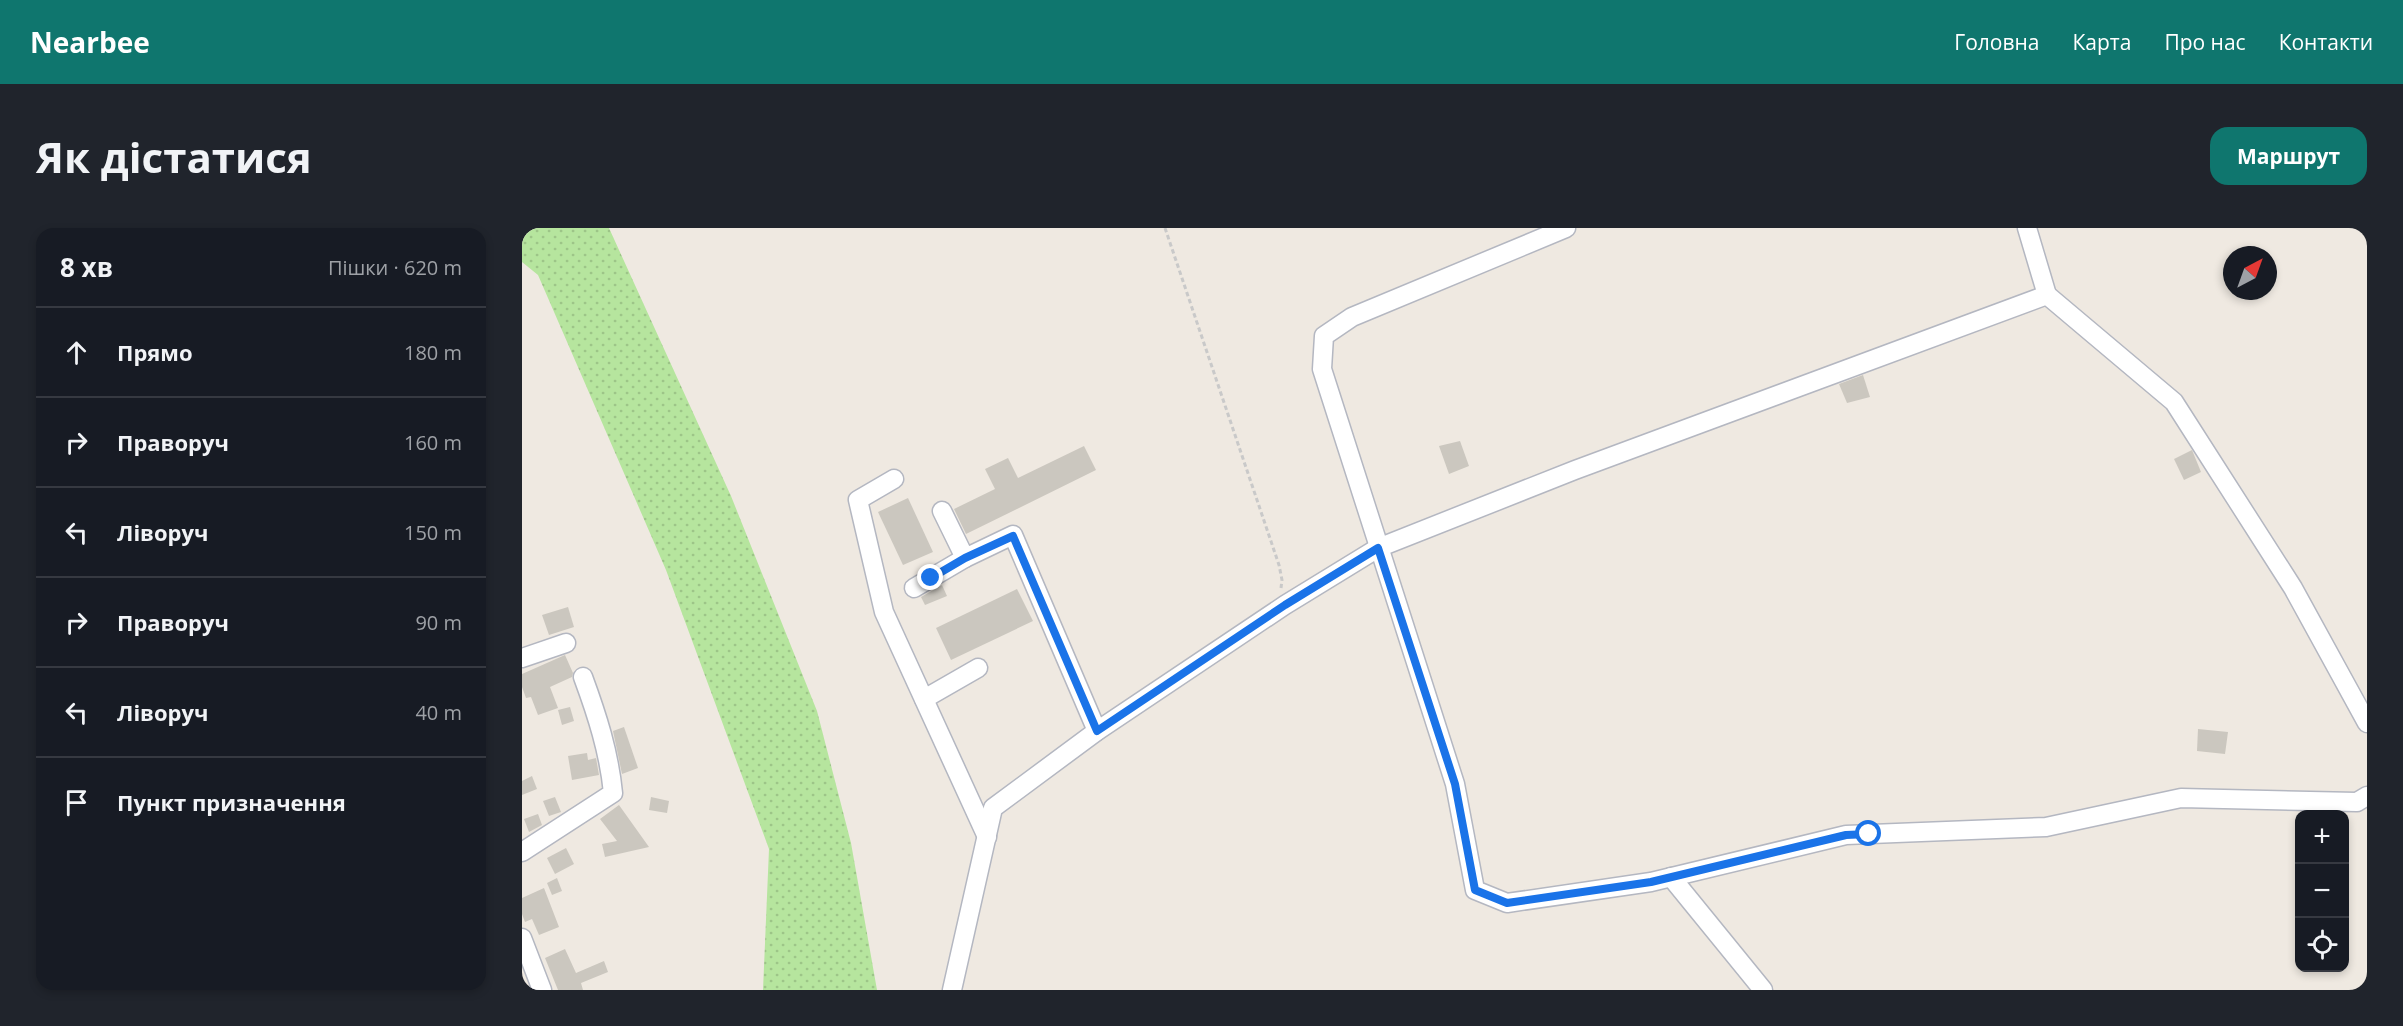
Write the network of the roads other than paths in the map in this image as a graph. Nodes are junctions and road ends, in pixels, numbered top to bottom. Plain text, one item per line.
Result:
1 (1566, 228) edge
2 (2027, 228) edge
3 (2047, 295) junction
4 (894, 479) dead end
5 (942, 511) dead end
6 (1378, 548) junction
7 (965, 558) junction
8 (914, 588) dead end
9 (566, 643) dead end
10 (522, 658) edge
11 (978, 668) dead end
12 (583, 677) dead end
13 (924, 699) junction
14 (2367, 723) edge
15 (1097, 731) junction
16 (2367, 796) edge
17 (987, 837) junction
18 (522, 852) edge
19 (1671, 877) junction
20 (522, 938) edge
21 (542, 990) edge
22 (952, 990) edge
23 (1762, 990) edge

1 - 6 street
2 - 3 street
3 - 6 street
3 - 14 street
4 - 13 street
5 - 7 street
6 - 15 street
6 - 19 street
7 - 8 street
7 - 15 street
9 - 10 street
11 - 13 street
12 - 18 street
13 - 17 street
15 - 17 street
16 - 19 street
17 - 22 street
19 - 23 street
20 - 21 street

